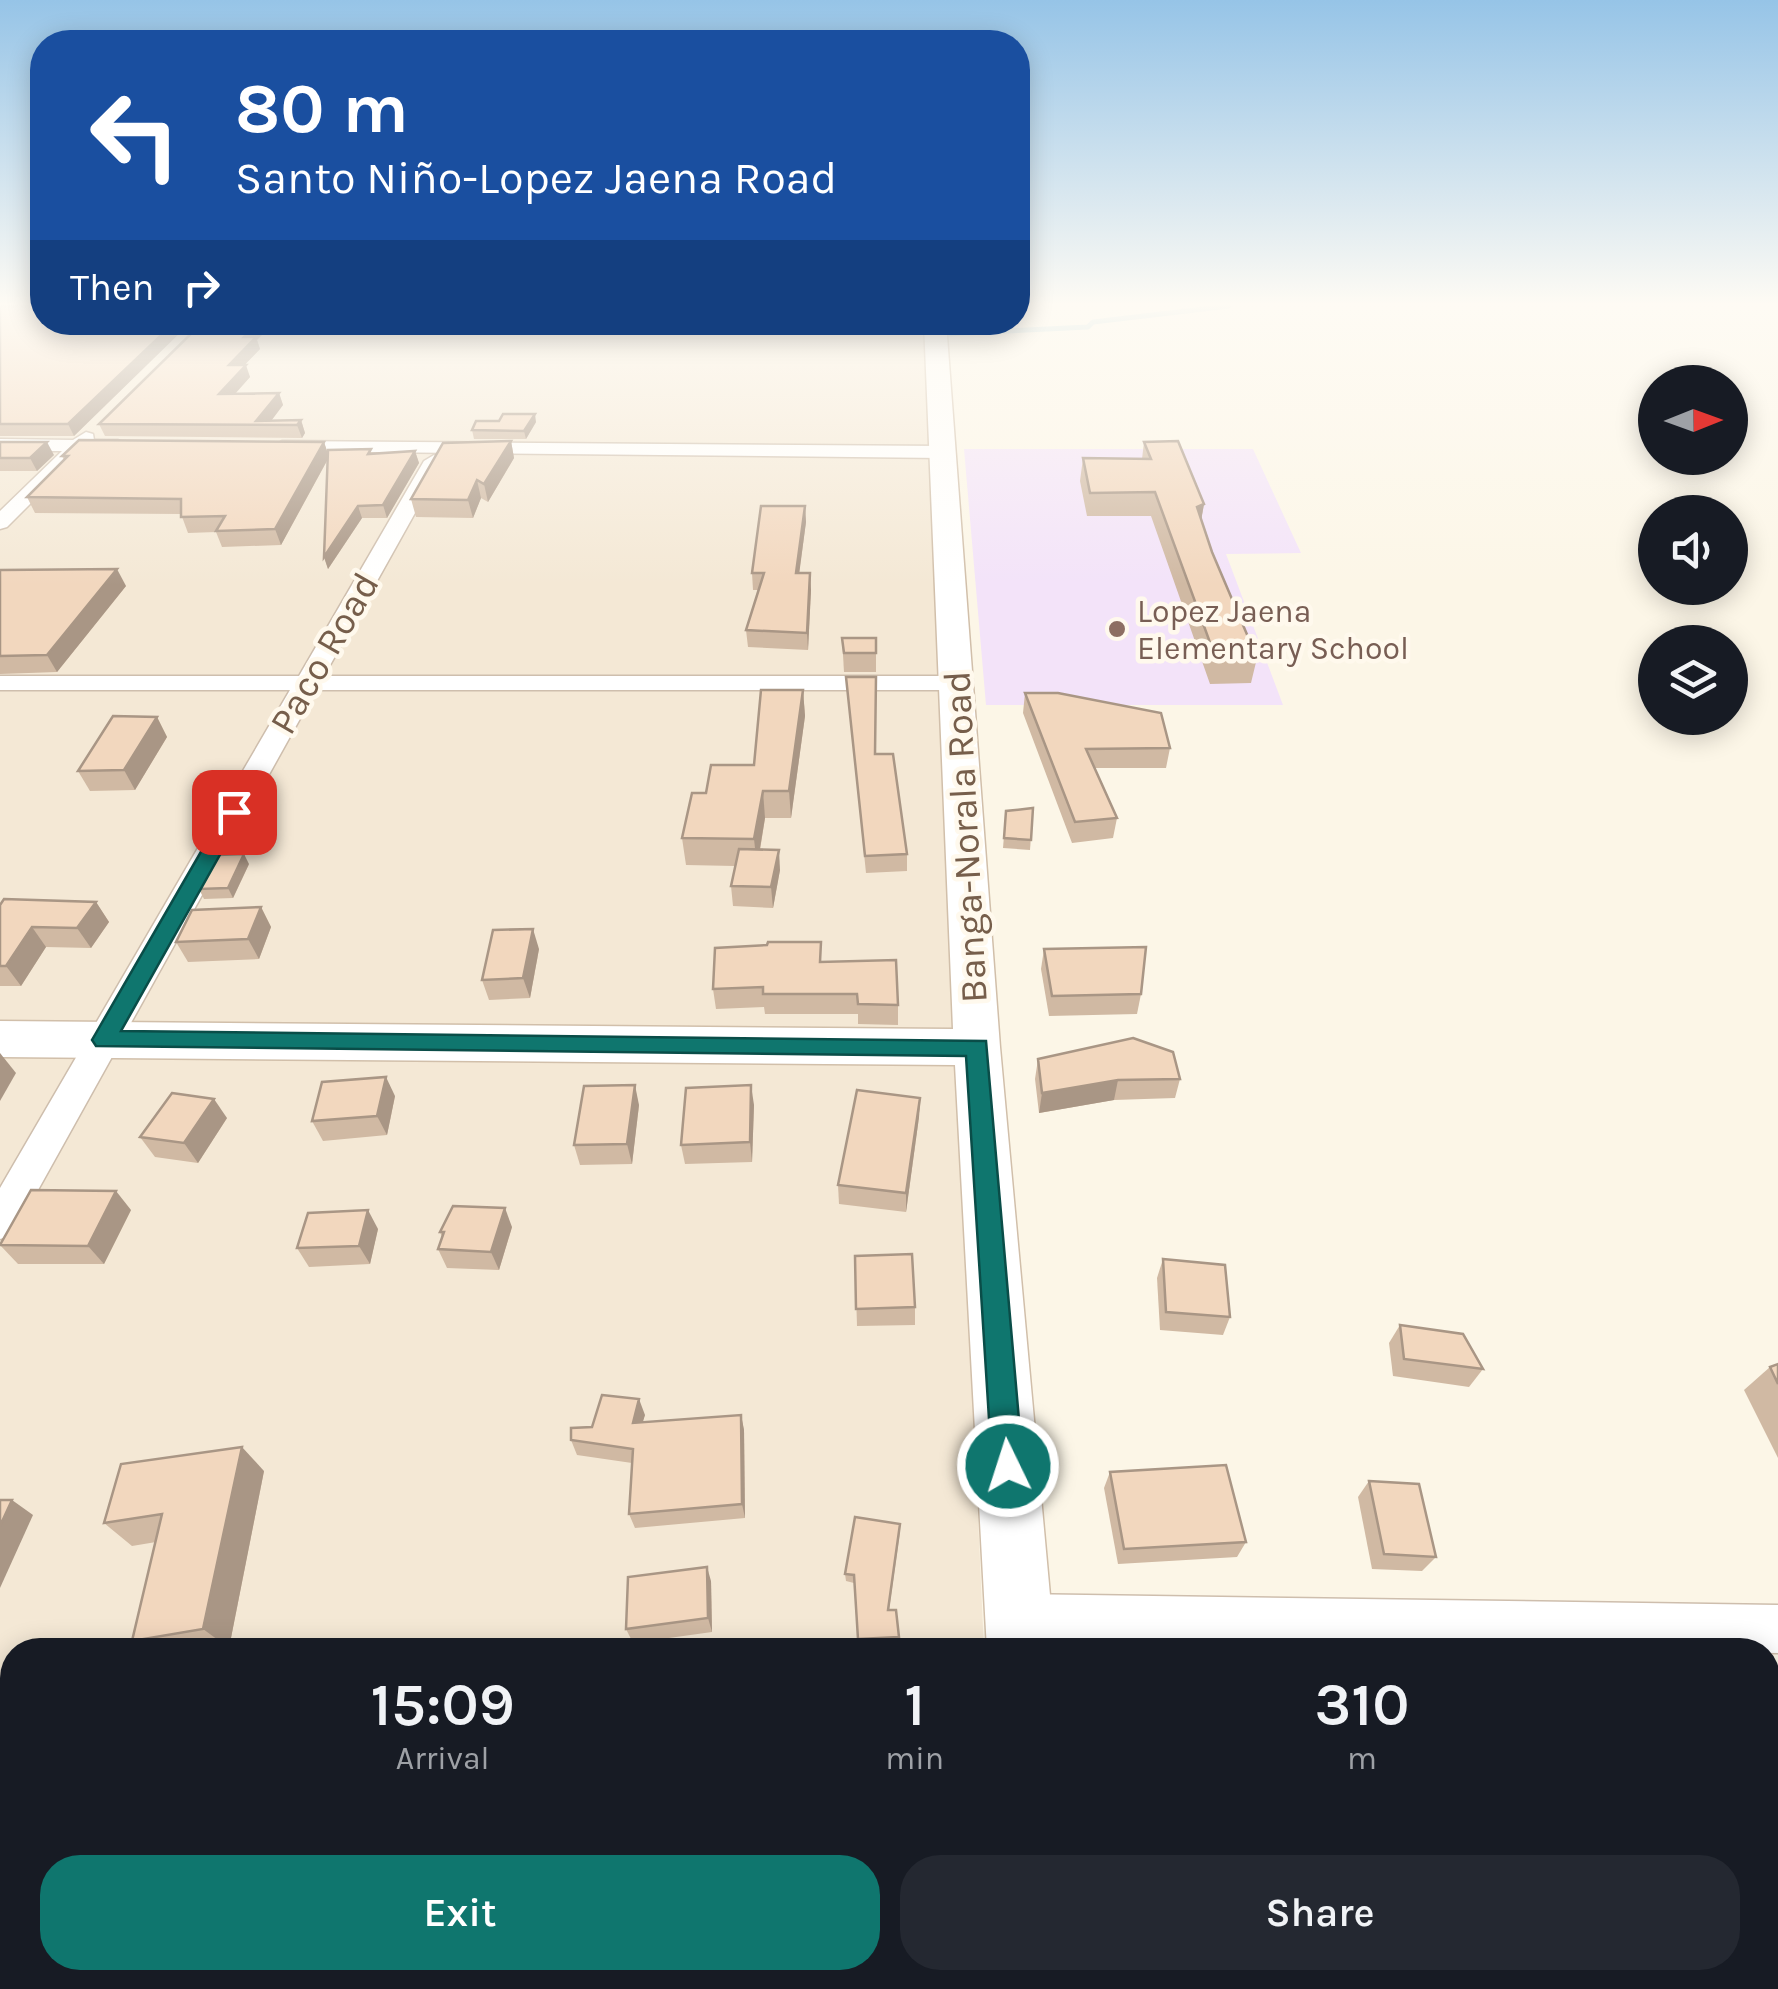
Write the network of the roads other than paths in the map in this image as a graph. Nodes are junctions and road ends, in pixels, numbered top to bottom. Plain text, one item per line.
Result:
1 (939, 399) edge
2 (107, 418) edge
3 (0, 446) edge
4 (78, 446) junction
5 (136, 446) edge
6 (269, 447) edge
7 (441, 448) junction
8 (942, 452) junction
9 (0, 523) edge
10 (308, 682) junction
11 (0, 683) edge
12 (956, 683) junction
13 (0, 1039) edge
14 (104, 1040) junction
15 (977, 1047) junction
16 (0, 1223) edge
17 (1778, 1629) edge
18 (1020, 1634) edge

1 - 8 main road, Banga-Norala Road
2 - 4 street
3 - 4 street
4 - 5 street
4 - 9 street
6 - 7 street
7 - 8 street
7 - 10 street, Paco Road
8 - 12 main road, Banga-Norala Road
10 - 11 street
10 - 12 street
10 - 14 street, Paco Road
12 - 15 main road, Banga-Norala Road
13 - 14 main road
14 - 15 main road
14 - 16 street, Paco Road
15 - 18 main road, Banga-Norala Road
17 - 18 street

